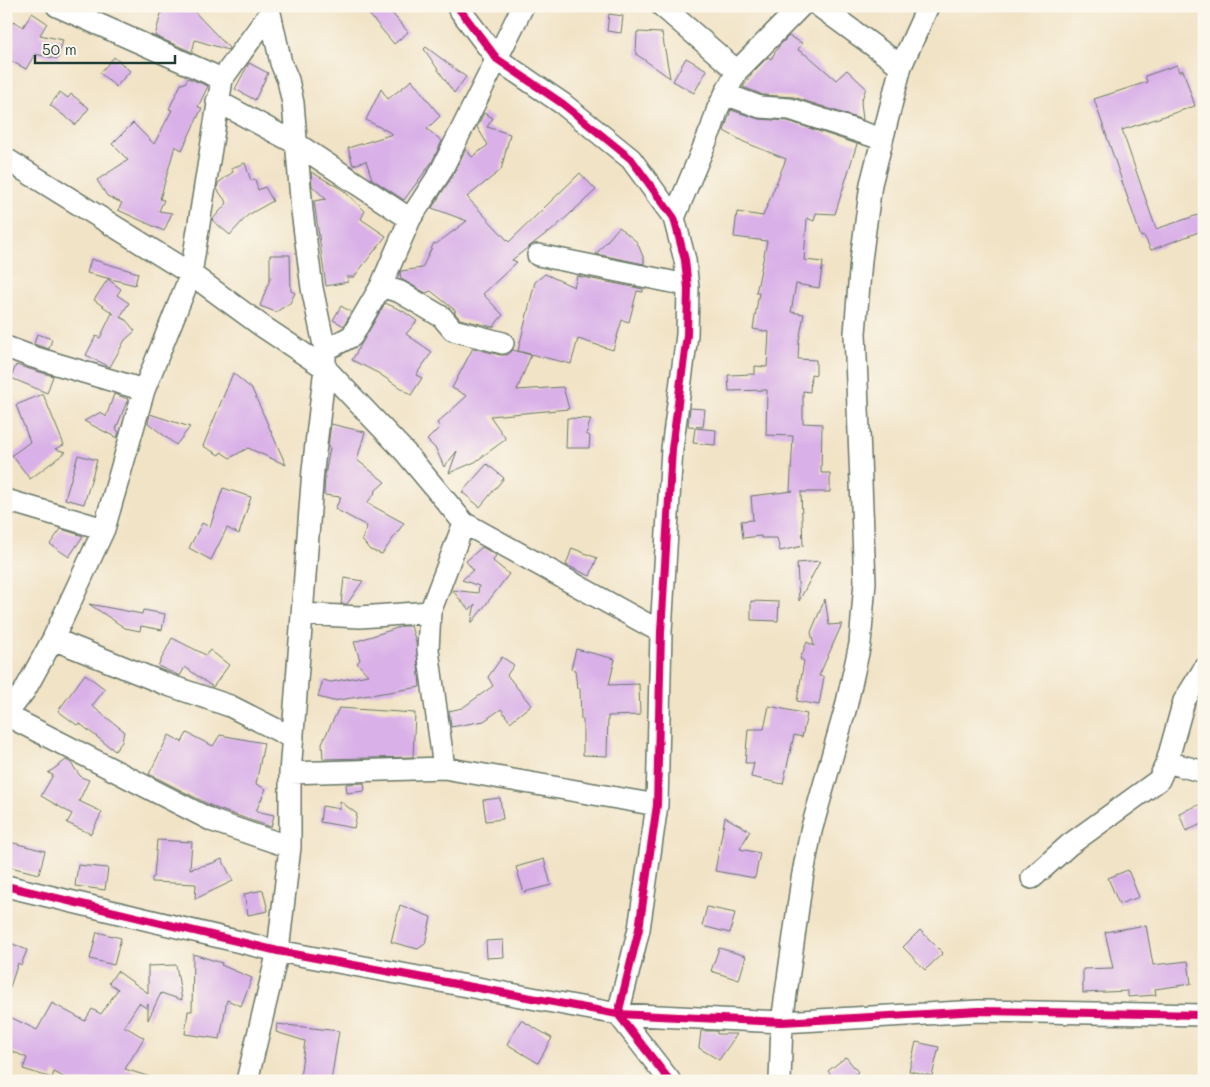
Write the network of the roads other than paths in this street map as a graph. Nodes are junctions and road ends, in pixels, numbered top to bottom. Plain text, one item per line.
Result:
1 (58, 6) edge
2 (457, 6) edge
3 (523, 6) edge
4 (662, 6) edge
5 (801, 6) edge
6 (819, 6) edge
7 (928, 6) edge
8 (270, 10) edge
9 (497, 60) junction
10 (901, 66) junction
11 (736, 71) junction
12 (222, 79) junction
13 (725, 94) junction
14 (217, 101) junction
15 (882, 139) junction
16 (297, 144) junction
17 (6, 159) edge
18 (674, 218) junction
19 (410, 220) junction
20 (538, 254) dead end
21 (191, 274) junction
22 (687, 285) junction
23 (381, 286) junction
24 (504, 343) dead end
25 (6, 348) edge
26 (325, 359) junction
27 (144, 390) junction
28 (6, 500) edge
29 (464, 523) junction
30 (104, 529) junction
31 (430, 612) junction
32 (302, 614) junction
33 (662, 632) junction
34 (52, 639) junction
35 (1204, 669) edge
36 (6, 715) edge
37 (293, 738) junction
38 (1167, 762) junction
39 (444, 768) junction
40 (1204, 772) edge
41 (290, 773) junction
42 (657, 805) junction
43 (290, 847) junction
44 (1032, 878) dead end
45 (6, 886) edge
46 (278, 952) junction
47 (618, 1014) junction
48 (1204, 1015) edge
49 (782, 1022) junction
50 (246, 1081) edge
51 (670, 1081) edge
52 (780, 1081) edge

1 - 12 street
2 - 9 street
3 - 9 street
4 - 11 street
5 - 11 street
6 - 10 street
7 - 10 street
8 - 12 street
8 - 16 street
9 - 18 street
9 - 19 street
10 - 15 street
11 - 13 street
12 - 14 street
13 - 15 street
13 - 18 street
14 - 16 street
14 - 21 street
15 - 49 street
16 - 19 street
16 - 26 street
17 - 21 street
18 - 22 street
19 - 23 street
20 - 22 street
21 - 26 street
21 - 27 street
22 - 33 street
23 - 24 street
23 - 26 street
25 - 27 street
26 - 29 street
26 - 32 street
27 - 30 street
28 - 30 street
29 - 31 street
29 - 33 street
30 - 34 street
31 - 32 street
31 - 39 street
32 - 37 street
33 - 42 street
34 - 36 street
34 - 37 street
35 - 38 street
36 - 43 street
37 - 41 street
38 - 40 street
38 - 44 street
39 - 41 street
39 - 42 street
41 - 43 street
42 - 47 street
43 - 46 street
45 - 46 street
46 - 47 street
46 - 50 street
47 - 49 street
47 - 51 street
48 - 49 street
49 - 52 street

